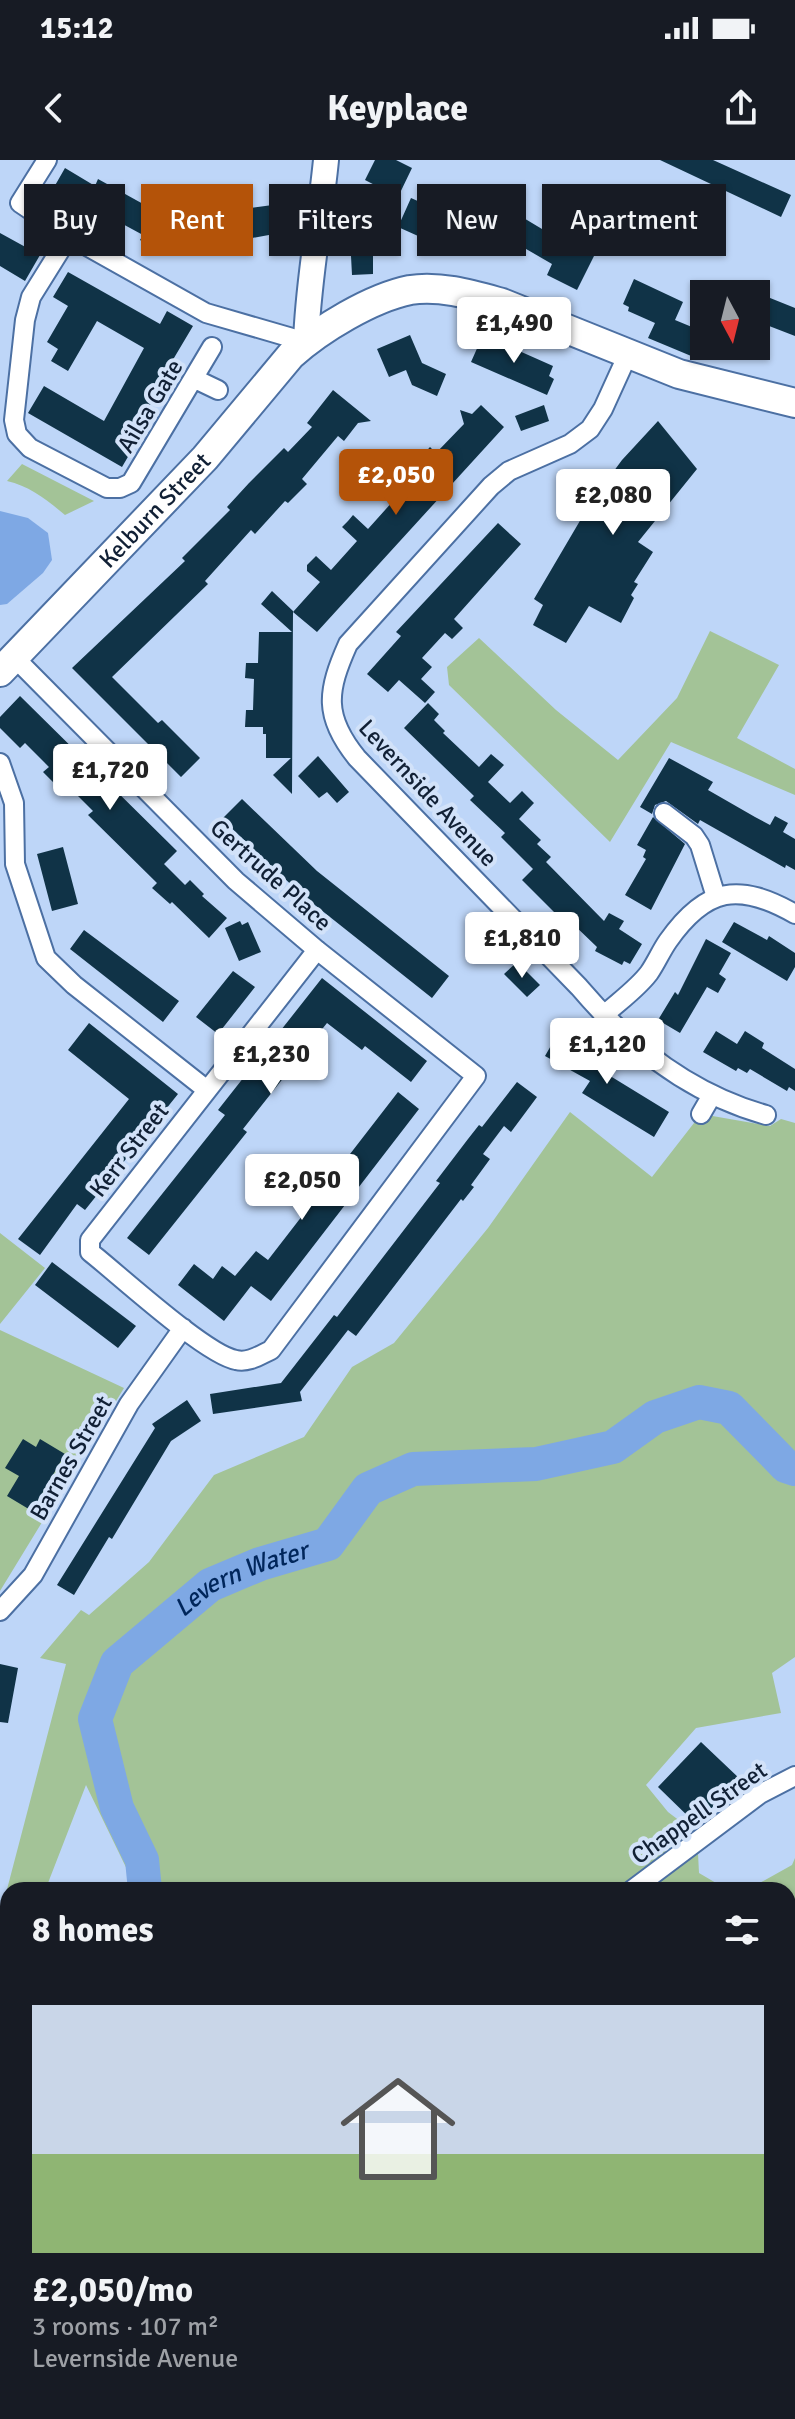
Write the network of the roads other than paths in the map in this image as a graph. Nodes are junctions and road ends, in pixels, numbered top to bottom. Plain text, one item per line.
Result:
1 (47, 160) edge
2 (326, 160) edge
3 (32, 184) edge
4 (57, 256) edge
5 (105, 256) edge
6 (306, 342) junction
7 (212, 347) dead end
8 (628, 354) junction
9 (195, 379) junction
10 (218, 390) dead end
11 (795, 403) edge
12 (7, 665) edge
13 (0, 763) edge
14 (664, 813) dead end
15 (716, 897) junction
16 (795, 914) edge
17 (317, 950) junction
18 (603, 1016) junction
19 (207, 1090) junction
20 (712, 1095) junction
21 (701, 1114) dead end
22 (766, 1115) dead end
23 (183, 1328) junction
24 (0, 1611) edge
25 (795, 1776) edge
26 (643, 1882) edge

1 - 3 street
2 - 6 street
4 - 9 street, Ailsa Gate
5 - 6 street
6 - 8 main road, Kelburn Street
6 - 12 main road, Kelburn Street
7 - 9 street, Ailsa Gate
8 - 11 main road, Kelburn Street
8 - 18 street, Levernside Avenue
9 - 10 street
12 - 17 street, Gertrude Place
13 - 19 street
14 - 15 street
15 - 16 street
15 - 18 street
17 - 19 street, Kerr Street
17 - 23 street, Gertrude Place
18 - 20 street, Levernside Avenue
19 - 23 street, Kerr Street
20 - 21 street
20 - 22 street, Levernside Avenue
23 - 24 street, Barnes Street
25 - 26 street, Chappell Street

